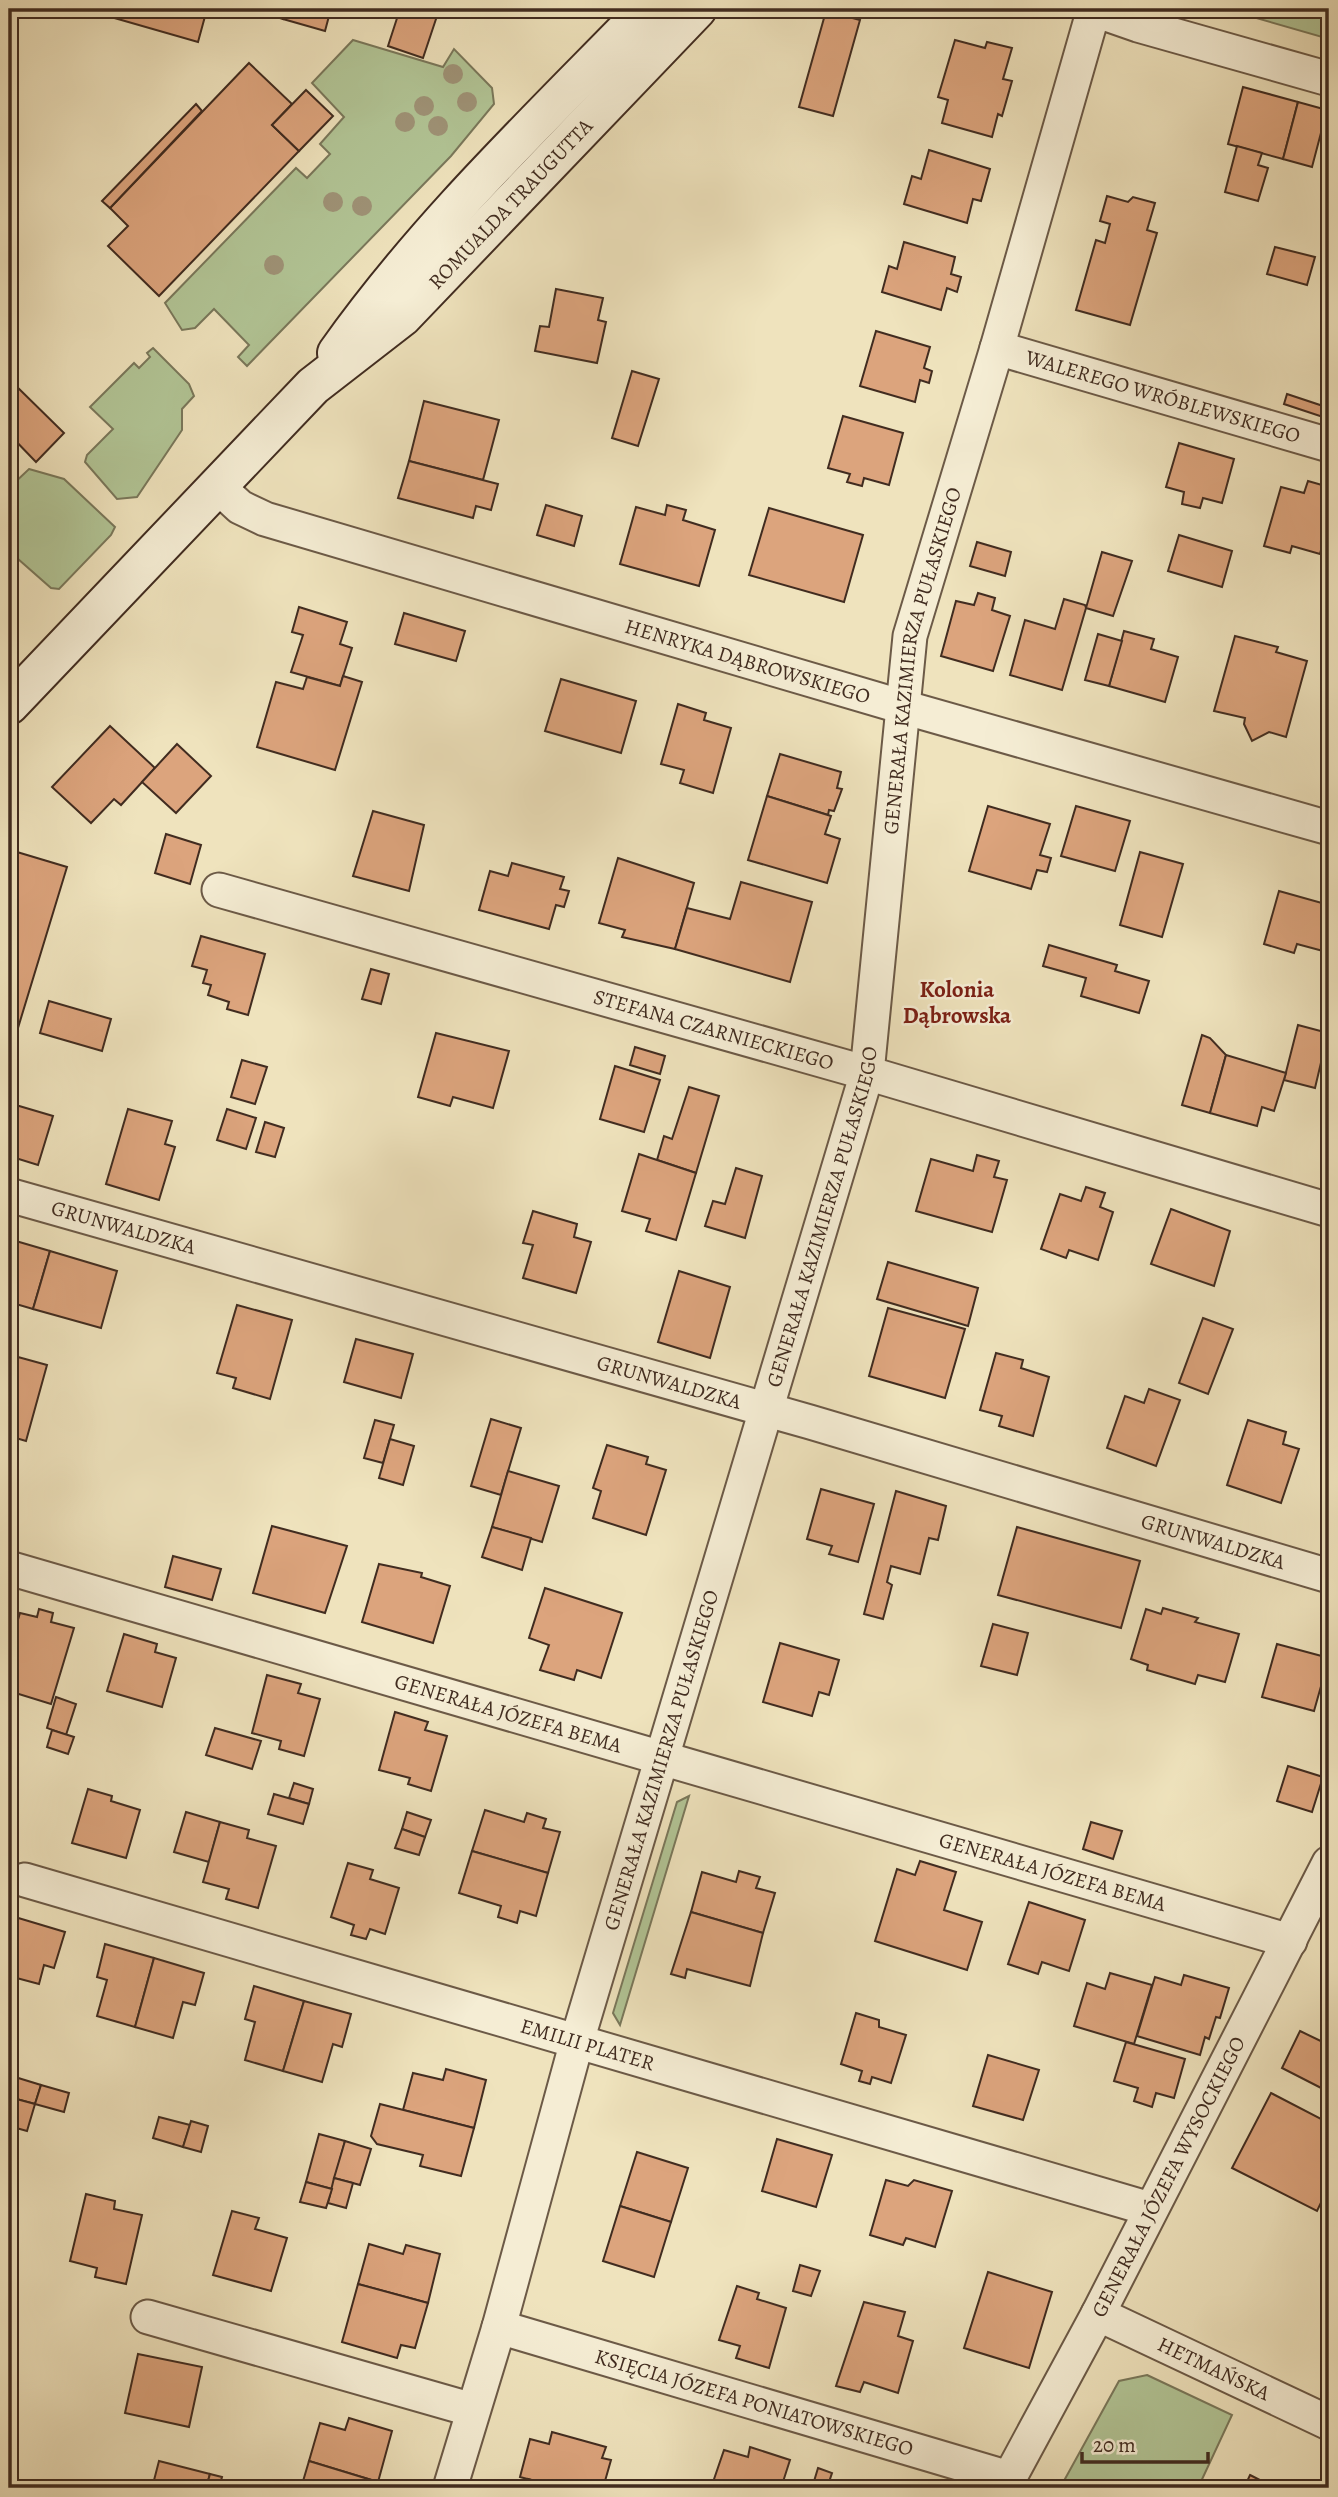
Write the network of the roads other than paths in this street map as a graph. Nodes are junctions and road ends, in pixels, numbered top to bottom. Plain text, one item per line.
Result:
1 (647, 9) edge
2 (697, 9) edge
3 (1093, 9) edge
4 (1329, 79) edge
5 (998, 348) junction
6 (313, 386) junction
7 (1329, 445) edge
8 (217, 486) junction
9 (9, 705) edge
10 (903, 707) junction
11 (1329, 828) edge
12 (219, 890) dead end
13 (867, 1073) junction
14 (9, 1195) edge
15 (1329, 1210) edge
16 (768, 1410) junction
17 (9, 1568) edge
18 (1329, 1576) edge
19 (664, 1756) junction
20 (1329, 1863) edge
21 (25, 1880) dead end
22 (1290, 1941) junction
23 (578, 2041) junction
24 (1150, 2209) junction
25 (1098, 2314) junction
26 (148, 2317) dead end
27 (499, 2327) junction
28 (473, 2410) junction
29 (1329, 2423) edge
30 (1007, 2483) edge
31 (450, 2488) edge

1 - 6 street, ROMUALDA TRAUGUTTA
2 - 6 street, ROMUALDA TRAUGUTTA
3 - 4 street
3 - 5 street, GENERAŁA KAZIMIERZA PUŁASKIEGO
5 - 7 street, WALEREGO WRÓBLEWSKIEGO
5 - 10 street, GENERAŁA KAZIMIERZA PUŁASKIEGO
6 - 8 street, ROMUALDA TRAUGUTTA
8 - 9 street, ROMUALDA TRAUGUTTA
8 - 10 street, HENRYKA DĄBROWSKIEGO
10 - 11 street, HENRYKA DĄBROWSKIEGO
10 - 13 street, GENERAŁA KAZIMIERZA PUŁASKIEGO
12 - 13 street, STEFANA CZARNIECKIEGO
13 - 15 street, STEFANA CZARNIECKIEGO
13 - 16 street, GENERAŁA KAZIMIERZA PUŁASKIEGO
14 - 16 street, GRUNWALDZKA
16 - 18 street, GRUNWALDZKA
16 - 19 street, GENERAŁA KAZIMIERZA PUŁASKIEGO
17 - 19 street, GENERAŁA JÓZEFA BEMA
19 - 22 street, GENERAŁA JÓZEFA BEMA
19 - 23 street, GENERAŁA KAZIMIERZA PUŁASKIEGO
20 - 22 street, GENERAŁA JÓZEFA WYSOCKIEGO
21 - 23 street, EMILII PLATER
22 - 24 street, GENERAŁA JÓZEFA WYSOCKIEGO
23 - 24 street, EMILII PLATER
23 - 27 street, GENERAŁA KAZIMIERZA PUŁASKIEGO
24 - 25 street, GENERAŁA JÓZEFA WYSOCKIEGO
25 - 29 street, HETMAŃSKA
25 - 30 street, GENERAŁA JÓZEFA WYSOCKIEGO
26 - 28 street
27 - 28 street, GENERAŁA KAZIMIERZA PUŁASKIEGO
27 - 30 street, KSIĘCIA JÓZEFA PONIATOWSKIEGO
28 - 31 street, GENERAŁA KAZIMIERZA PUŁASKIEGO

